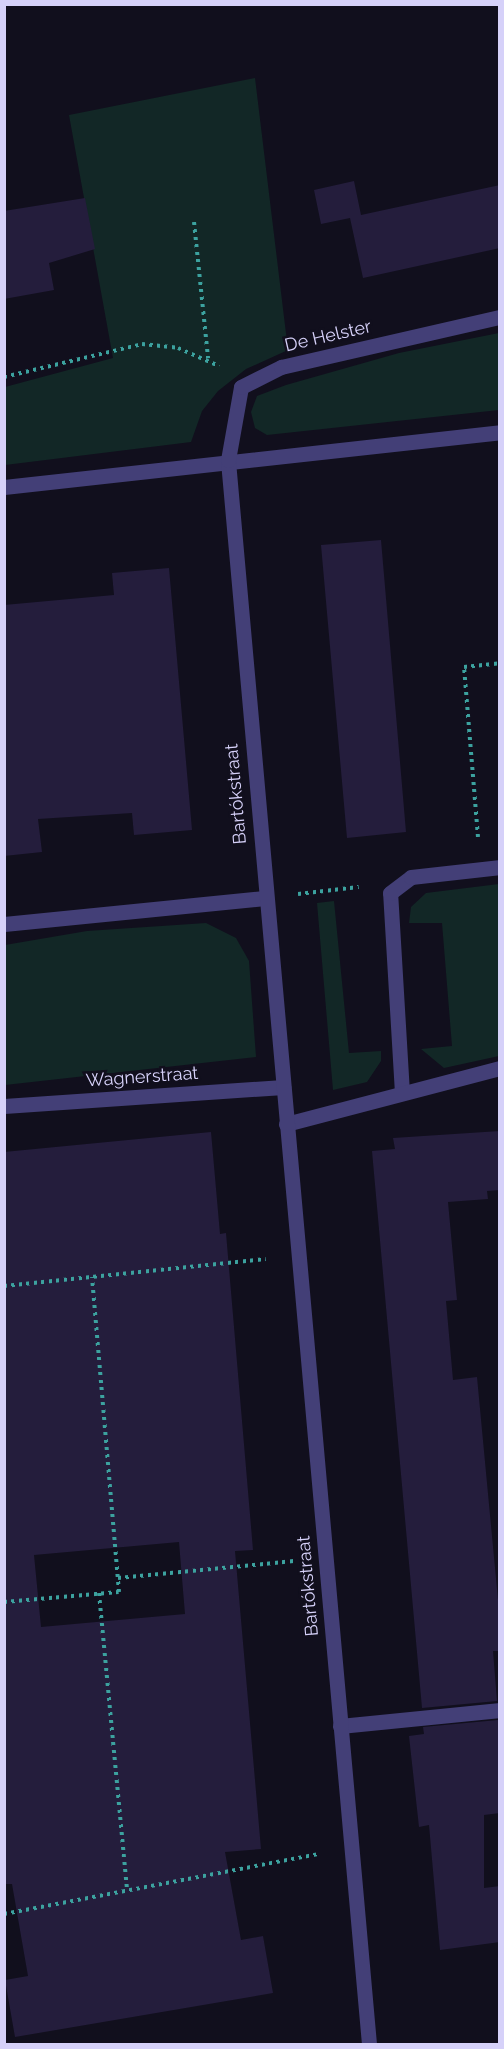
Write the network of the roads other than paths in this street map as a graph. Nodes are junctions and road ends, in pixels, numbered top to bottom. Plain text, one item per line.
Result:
1 (500, 317) edge
2 (500, 432) edge
3 (228, 460) junction
4 (4, 487) edge
5 (500, 867) edge
6 (265, 898) junction
7 (4, 924) edge
8 (500, 1068) edge
9 (283, 1087) junction
10 (402, 1094) junction
11 (4, 1106) edge
12 (286, 1124) junction
13 (500, 1710) edge
14 (340, 1726) junction
15 (369, 2044) edge

1 - 3 street, De Helster
2 - 3 street
3 - 4 street
3 - 6 street, Bartókstraat
5 - 10 street
6 - 7 street
6 - 9 street, Bartókstraat
8 - 10 street
9 - 11 street, Wagnerstraat
9 - 12 street, Bartókstraat
10 - 12 street
12 - 14 street, Bartókstraat
13 - 14 street
14 - 15 street, Bartókstraat

